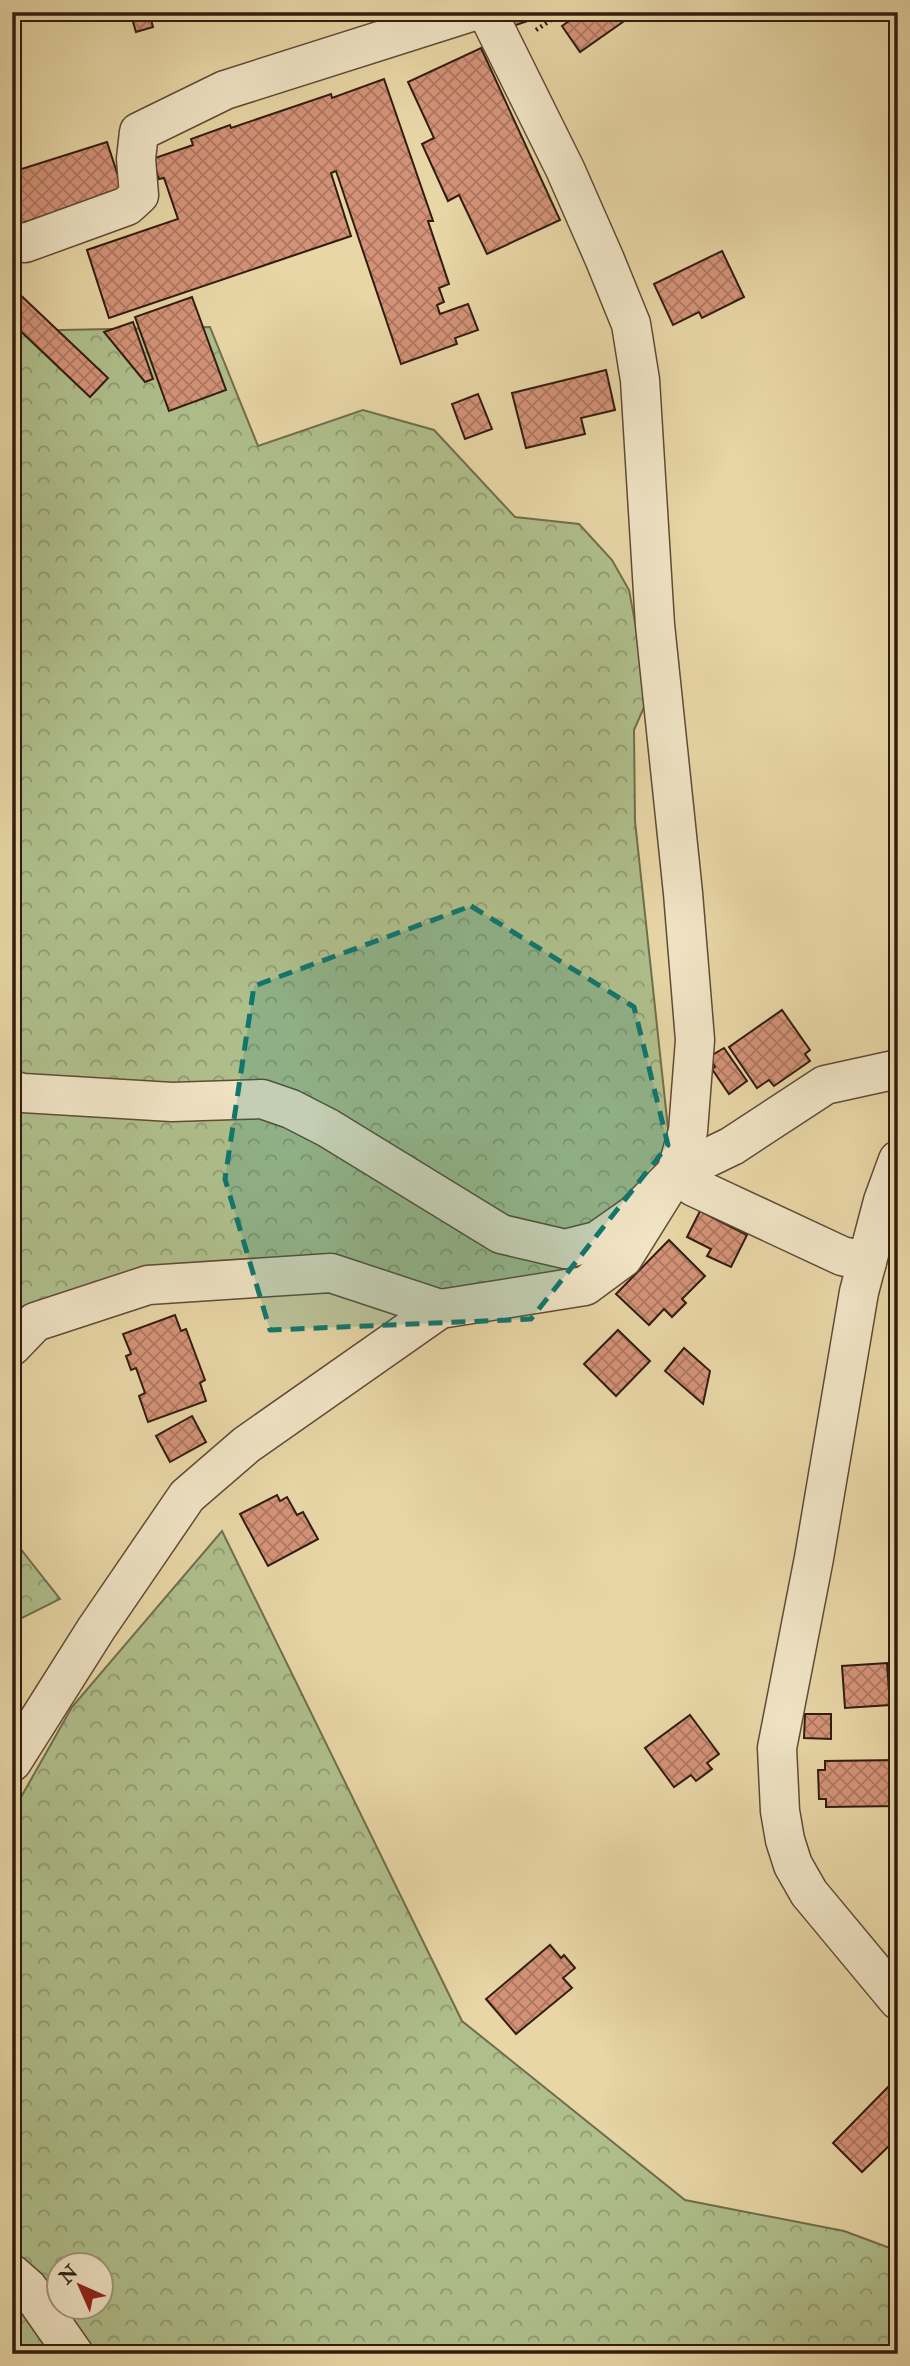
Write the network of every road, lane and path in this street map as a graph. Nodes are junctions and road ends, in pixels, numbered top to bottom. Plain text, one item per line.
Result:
1 (471, 12) edge
2 (487, 12) edge
3 (12, 241) edge
4 (898, 1069) edge
5 (12, 1090) edge
6 (898, 1160) edge
7 (676, 1173) junction
8 (867, 1262) junction
9 (440, 1309) junction
10 (12, 1346) edge
11 (12, 1762) edge
12 (898, 2000) edge
13 (12, 2274) edge
14 (75, 2354) edge

1 - 3 street
2 - 7 street
4 - 7 street
5 - 7 street
6 - 8 street
7 - 8 street
7 - 9 street
8 - 12 street
9 - 10 street
9 - 11 street
13 - 14 street

